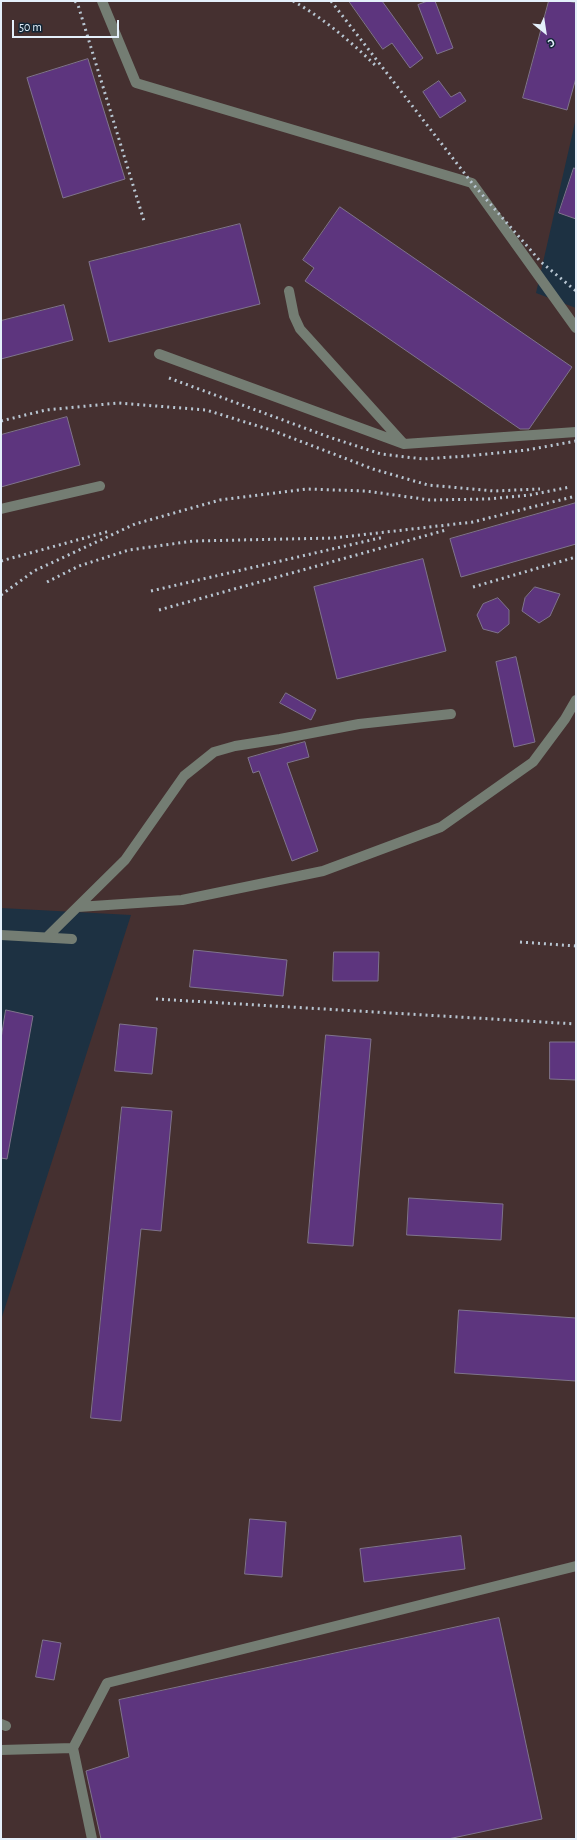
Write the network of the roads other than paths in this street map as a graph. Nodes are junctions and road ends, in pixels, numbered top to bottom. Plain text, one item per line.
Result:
1 (102, 1) edge
2 (289, 291) dead end
3 (576, 328) edge
4 (159, 354) dead end
5 (576, 432) edge
6 (404, 444) junction
7 (100, 486) dead end
8 (1, 509) edge
9 (576, 700) edge
10 (451, 714) dead end
11 (78, 907) junction
12 (1, 935) edge
13 (47, 938) junction
14 (72, 939) dead end
15 (576, 1566) edge
16 (73, 1748) junction
17 (1, 1750) edge
18 (92, 1839) edge

1 - 3 street
2 - 6 street
4 - 6 street
5 - 6 street
7 - 8 street
9 - 11 street
10 - 11 street
11 - 13 street
12 - 13 street
13 - 14 street
15 - 16 street
16 - 17 street
16 - 18 street

